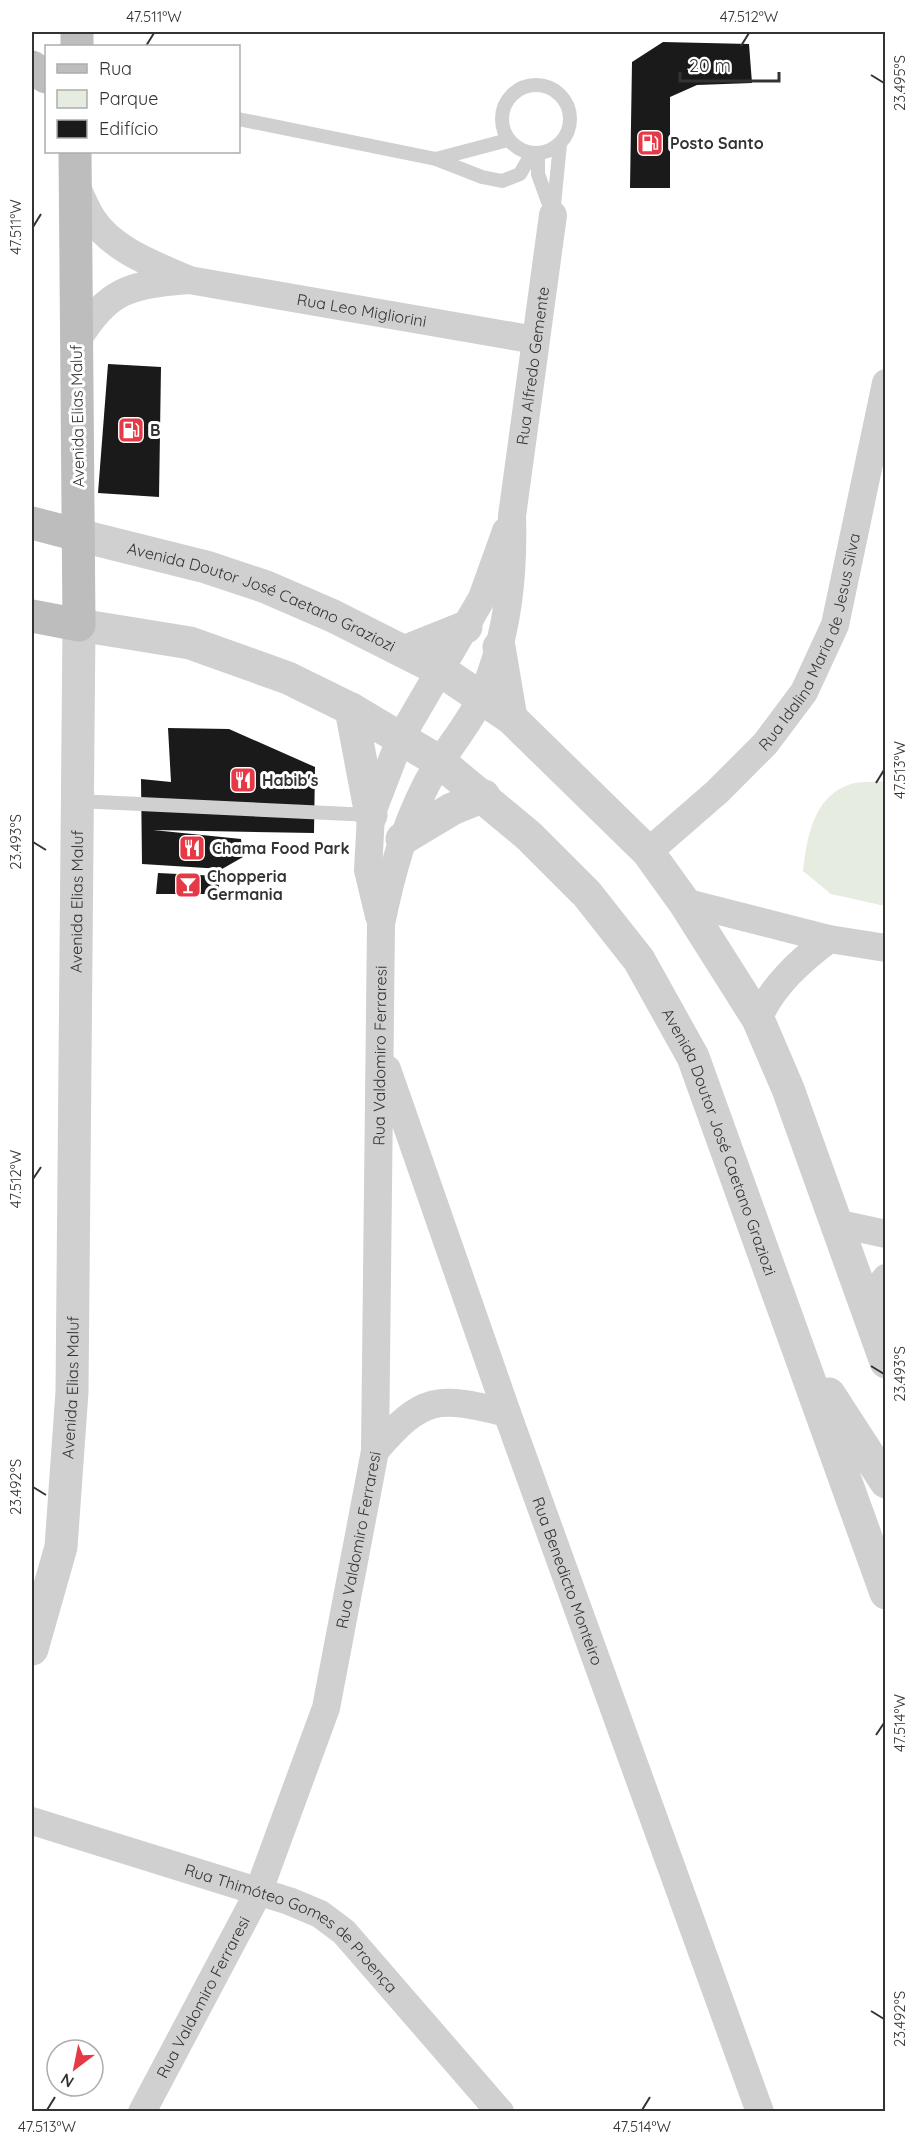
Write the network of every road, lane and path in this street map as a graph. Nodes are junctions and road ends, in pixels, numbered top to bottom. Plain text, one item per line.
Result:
1 (32, 67) edge
2 (45, 76) edge
3 (240, 119) edge
4 (508, 140) junction
5 (560, 144) junction
6 (75, 153) edge
7 (535, 153) junction
8 (436, 159) junction
9 (77, 188) junction
10 (553, 215) junction
11 (189, 280) junction
12 (535, 340) junction
13 (76, 342) junction
14 (885, 383) edge
15 (512, 516) junction
16 (32, 523) edge
17 (78, 535) junction
18 (32, 616) edge
19 (79, 625) junction
20 (466, 627) junction
21 (499, 647) junction
22 (406, 651) junction
23 (440, 670) junction
24 (482, 697) junction
25 (351, 709) junction
26 (511, 718) junction
27 (401, 737) junction
28 (440, 762) junction
29 (484, 796) junction
30 (77, 801) junction
31 (370, 815) junction
32 (402, 839) junction
33 (648, 852) junction
34 (684, 902) junction
35 (381, 924) junction
36 (828, 939) junction
37 (885, 948) edge
38 (758, 1018) junction
39 (380, 1050) junction
40 (835, 1223) junction
41 (885, 1234) edge
42 (885, 1278) edge
43 (865, 1305) junction
44 (796, 1338) junction
45 (885, 1362) edge
46 (507, 1413) junction
47 (375, 1451) junction
48 (885, 1482) edge
49 (885, 1593) edge
50 (32, 1649) edge
51 (32, 1821) edge
52 (258, 1893) junction
53 (145, 2110) edge
54 (500, 2112) edge
55 (760, 2112) edge

1 - 2 main road
3 - 8 lane
4 - 5 lane
4 - 7 lane
4 - 8 lane
5 - 7 lane
5 - 10 lane
6 - 9 main road, Avenida Elias Maluf
7 - 8 lane
7 - 10 lane
9 - 11 street, Rua Leo Migliorini
9 - 13 main road, Avenida Elias Maluf
10 - 12 street, Rua Alfredo Gemente
11 - 12 street, Rua Leo Migliorini
11 - 13 street, Rua Leo Migliorini
12 - 15 street, Rua Alfredo Gemente
13 - 17 main road, Avenida Elias Maluf
14 - 33 street, Rua Idalina Maria de Jesus Silva
15 - 20 street, Rua Alfredo Gemente
15 - 21 street, Rua Alfredo Gemente
16 - 17 main road
17 - 19 main road, Avenida Elias Maluf
17 - 22 street, Avenida Doutor José Caetano Graziozi
18 - 19 main road
19 - 25 street, Avenida Doutor José Caetano Graziozi
19 - 30 street, Avenida Elias Maluf
20 - 22 street
20 - 23 street, Rua Alfredo Gemente
21 - 24 street, Rua Alfredo Gemente
21 - 26 street
22 - 23 street, Avenida Doutor José Caetano Graziozi
23 - 24 street, Avenida Doutor José Caetano Graziozi
23 - 27 street
24 - 26 street, Avenida Doutor José Caetano Graziozi
24 - 28 street
25 - 27 street, Avenida Doutor José Caetano Graziozi
25 - 31 street
26 - 33 street, Avenida Doutor José Caetano Graziozi
27 - 28 street, Avenida Doutor José Caetano Graziozi
27 - 31 street, Rua Valdomiro Ferraresi
28 - 29 street, Avenida Doutor José Caetano Graziozi
28 - 32 street, Rua Valdomiro Ferraresi
29 - 32 street
29 - 44 street, Avenida Doutor José Caetano Graziozi
30 - 31 lane
30 - 50 street, Avenida Elias Maluf
31 - 35 street, Rua Valdomiro Ferraresi
32 - 35 street, Rua Valdomiro Ferraresi
33 - 34 street, Avenida Doutor José Caetano Graziozi
34 - 36 street
34 - 38 street, Avenida Doutor José Caetano Graziozi
35 - 39 street, Rua Valdomiro Ferraresi
36 - 37 street
36 - 38 street
38 - 40 street, Avenida Doutor José Caetano Graziozi
39 - 46 street, Rua Benedicto Monteiro
39 - 47 street, Rua Valdomiro Ferraresi
40 - 41 street
40 - 43 street, Avenida Doutor José Caetano Graziozi
42 - 43 street
43 - 45 street, Avenida Doutor José Caetano Graziozi
44 - 48 street
44 - 49 street, Avenida Doutor José Caetano Graziozi
46 - 47 street
46 - 55 street, Rua Benedicto Monteiro
47 - 52 street, Rua Valdomiro Ferraresi
51 - 52 street, Rua Thimóteo Gomes de Proença
52 - 53 street, Rua Valdomiro Ferraresi
52 - 54 street, Rua Thimóteo Gomes de Proença

